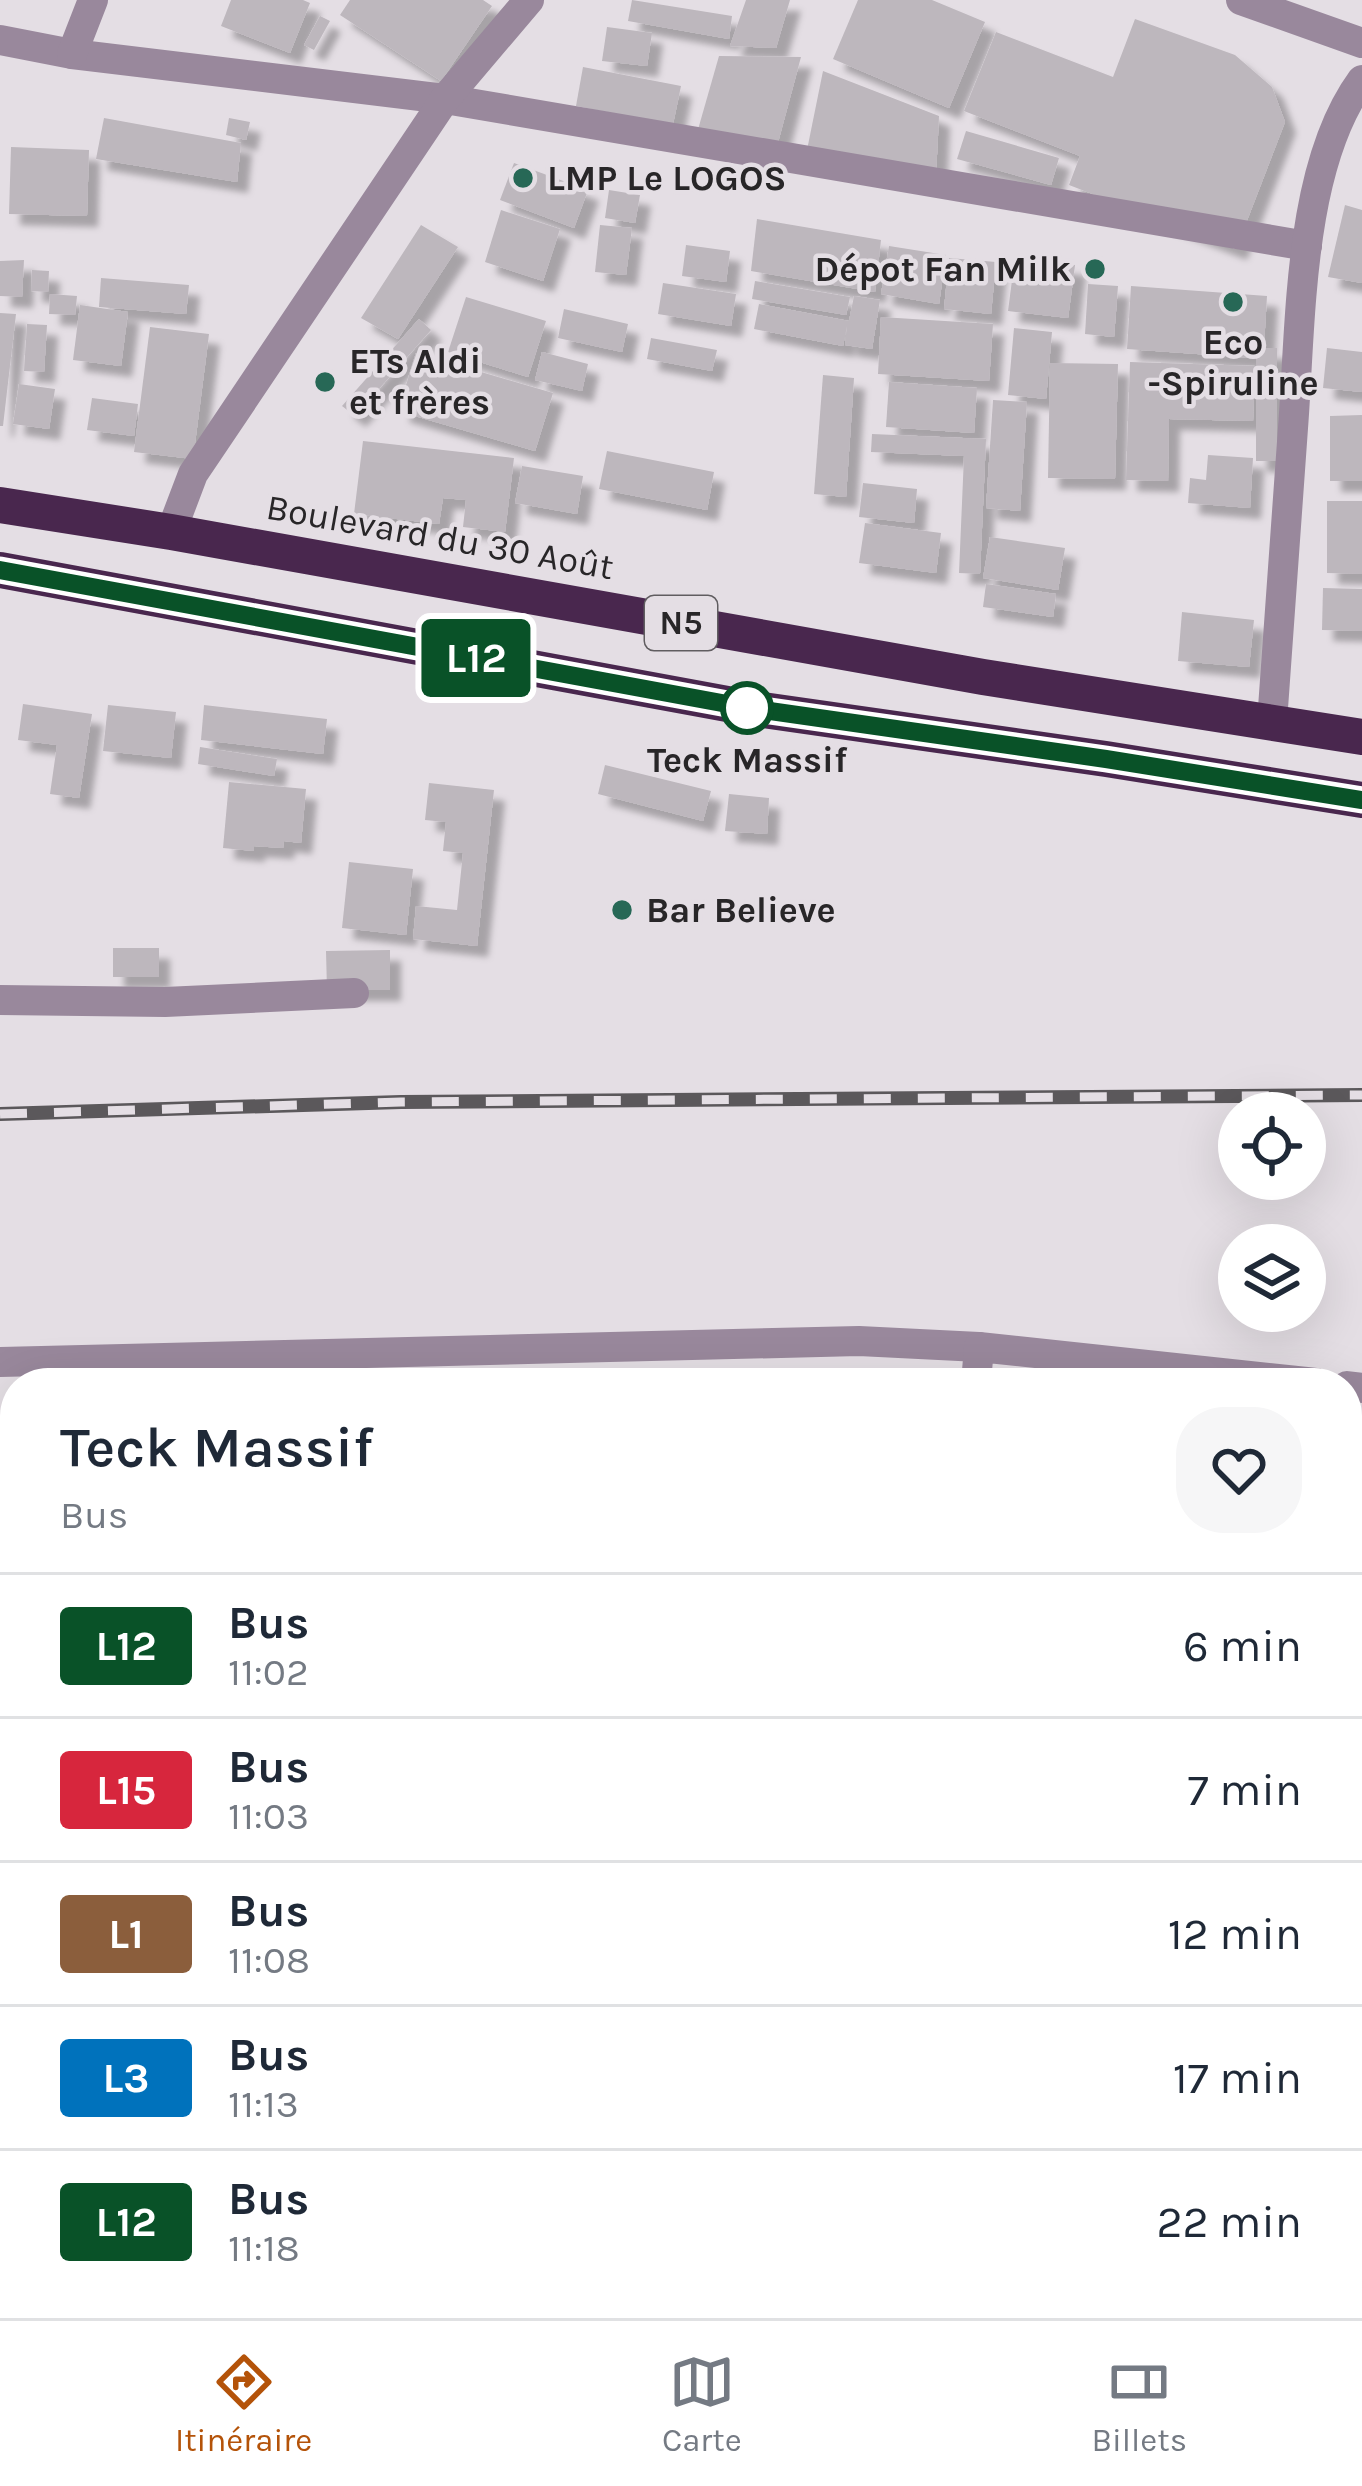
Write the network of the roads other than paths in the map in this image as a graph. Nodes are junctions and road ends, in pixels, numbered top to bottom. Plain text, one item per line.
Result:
1 (93, 0) edge
2 (529, 0) edge
3 (1241, 0) edge
4 (0, 40) edge
5 (1362, 43) edge
6 (72, 53) junction
7 (1362, 80) edge
8 (446, 99) junction
9 (1307, 246) junction
10 (0, 505) edge
11 (171, 532) junction
12 (0, 570) edge
13 (1272, 722) junction
14 (1362, 736) edge
15 (1362, 800) edge
16 (354, 993) dead end
17 (0, 1000) edge
18 (979, 1347) junction
19 (0, 1362) edge
20 (977, 1368) edge
21 (1176, 1368) edge

1 - 6 street
2 - 8 street
3 - 5 street
4 - 6 street
6 - 8 street
7 - 9 street
8 - 9 street
8 - 11 street
9 - 13 street
10 - 11 highway, Boulevard du 30 Août / N5
11 - 13 highway, Boulevard du 30 Août / N5
12 - 15 highway, N5
13 - 14 highway, Boulevard du 30 Août / N5
16 - 17 street
18 - 19 street
18 - 20 street
18 - 21 street

